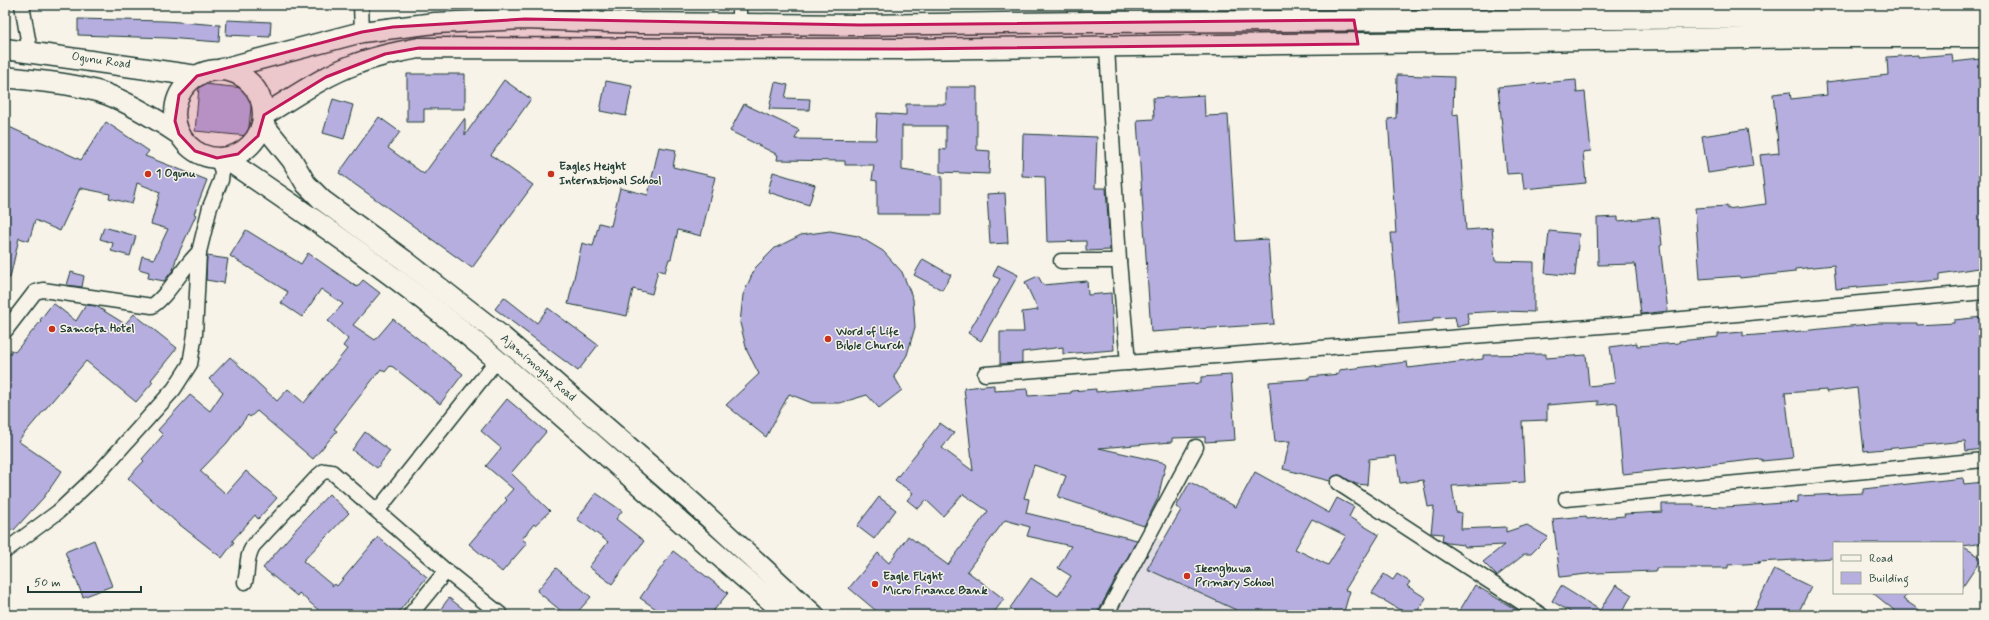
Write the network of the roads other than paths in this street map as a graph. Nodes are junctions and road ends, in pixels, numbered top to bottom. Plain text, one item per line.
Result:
1 (22, 5) edge
2 (361, 5) edge
3 (525, 12) edge
4 (739, 14) edge
5 (1984, 17) edge
6 (1354, 20) junction
7 (362, 32) junction
8 (1984, 37) edge
9 (1358, 44) junction
10 (1107, 47) junction
11 (5, 49) edge
12 (30, 52) junction
13 (222, 69) junction
14 (196, 76) junction
15 (5, 77) edge
16 (264, 119) junction
17 (180, 134) junction
18 (221, 158) junction
19 (199, 252) junction
20 (1061, 261) dead end
21 (1119, 261) junction
22 (1984, 292) edge
23 (5, 331) edge
24 (497, 360) junction
25 (1128, 363) junction
26 (985, 374) dead end
27 (1196, 447) dead end
28 (1984, 460) edge
29 (1338, 483) dead end
30 (1566, 499) dead end
31 (378, 510) junction
32 (5, 551) edge
33 (446, 571) junction
34 (246, 582) dead end
35 (410, 615) edge
36 (501, 615) edge
37 (787, 615) edge
38 (814, 615) edge
39 (1106, 615) edge
40 (1541, 615) edge

1 - 12 street
2 - 7 street
3 - 4 main road
3 - 7 main road
4 - 6 main road
5 - 6 main road
6 - 9 main road
7 - 13 main road
8 - 9 main road
9 - 10 main road
10 - 16 main road
10 - 21 street
11 - 12 main road, Ogunu Road
12 - 14 main road, Ogunu Road
13 - 14 main road
13 - 16 main road
14 - 17 main road
15 - 17 main road
16 - 18 main road
16 - 38 main road, Ajamimogha Road
17 - 18 main road
18 - 19 street
18 - 24 main road, Ajamimogha Road
19 - 23 street
19 - 32 street
20 - 21 street
21 - 25 street
22 - 25 street
24 - 31 street
24 - 37 main road, Ajamimogha Road
25 - 26 street
27 - 39 street
28 - 30 street
29 - 40 street
31 - 33 street
31 - 34 street
33 - 35 street
33 - 36 street

